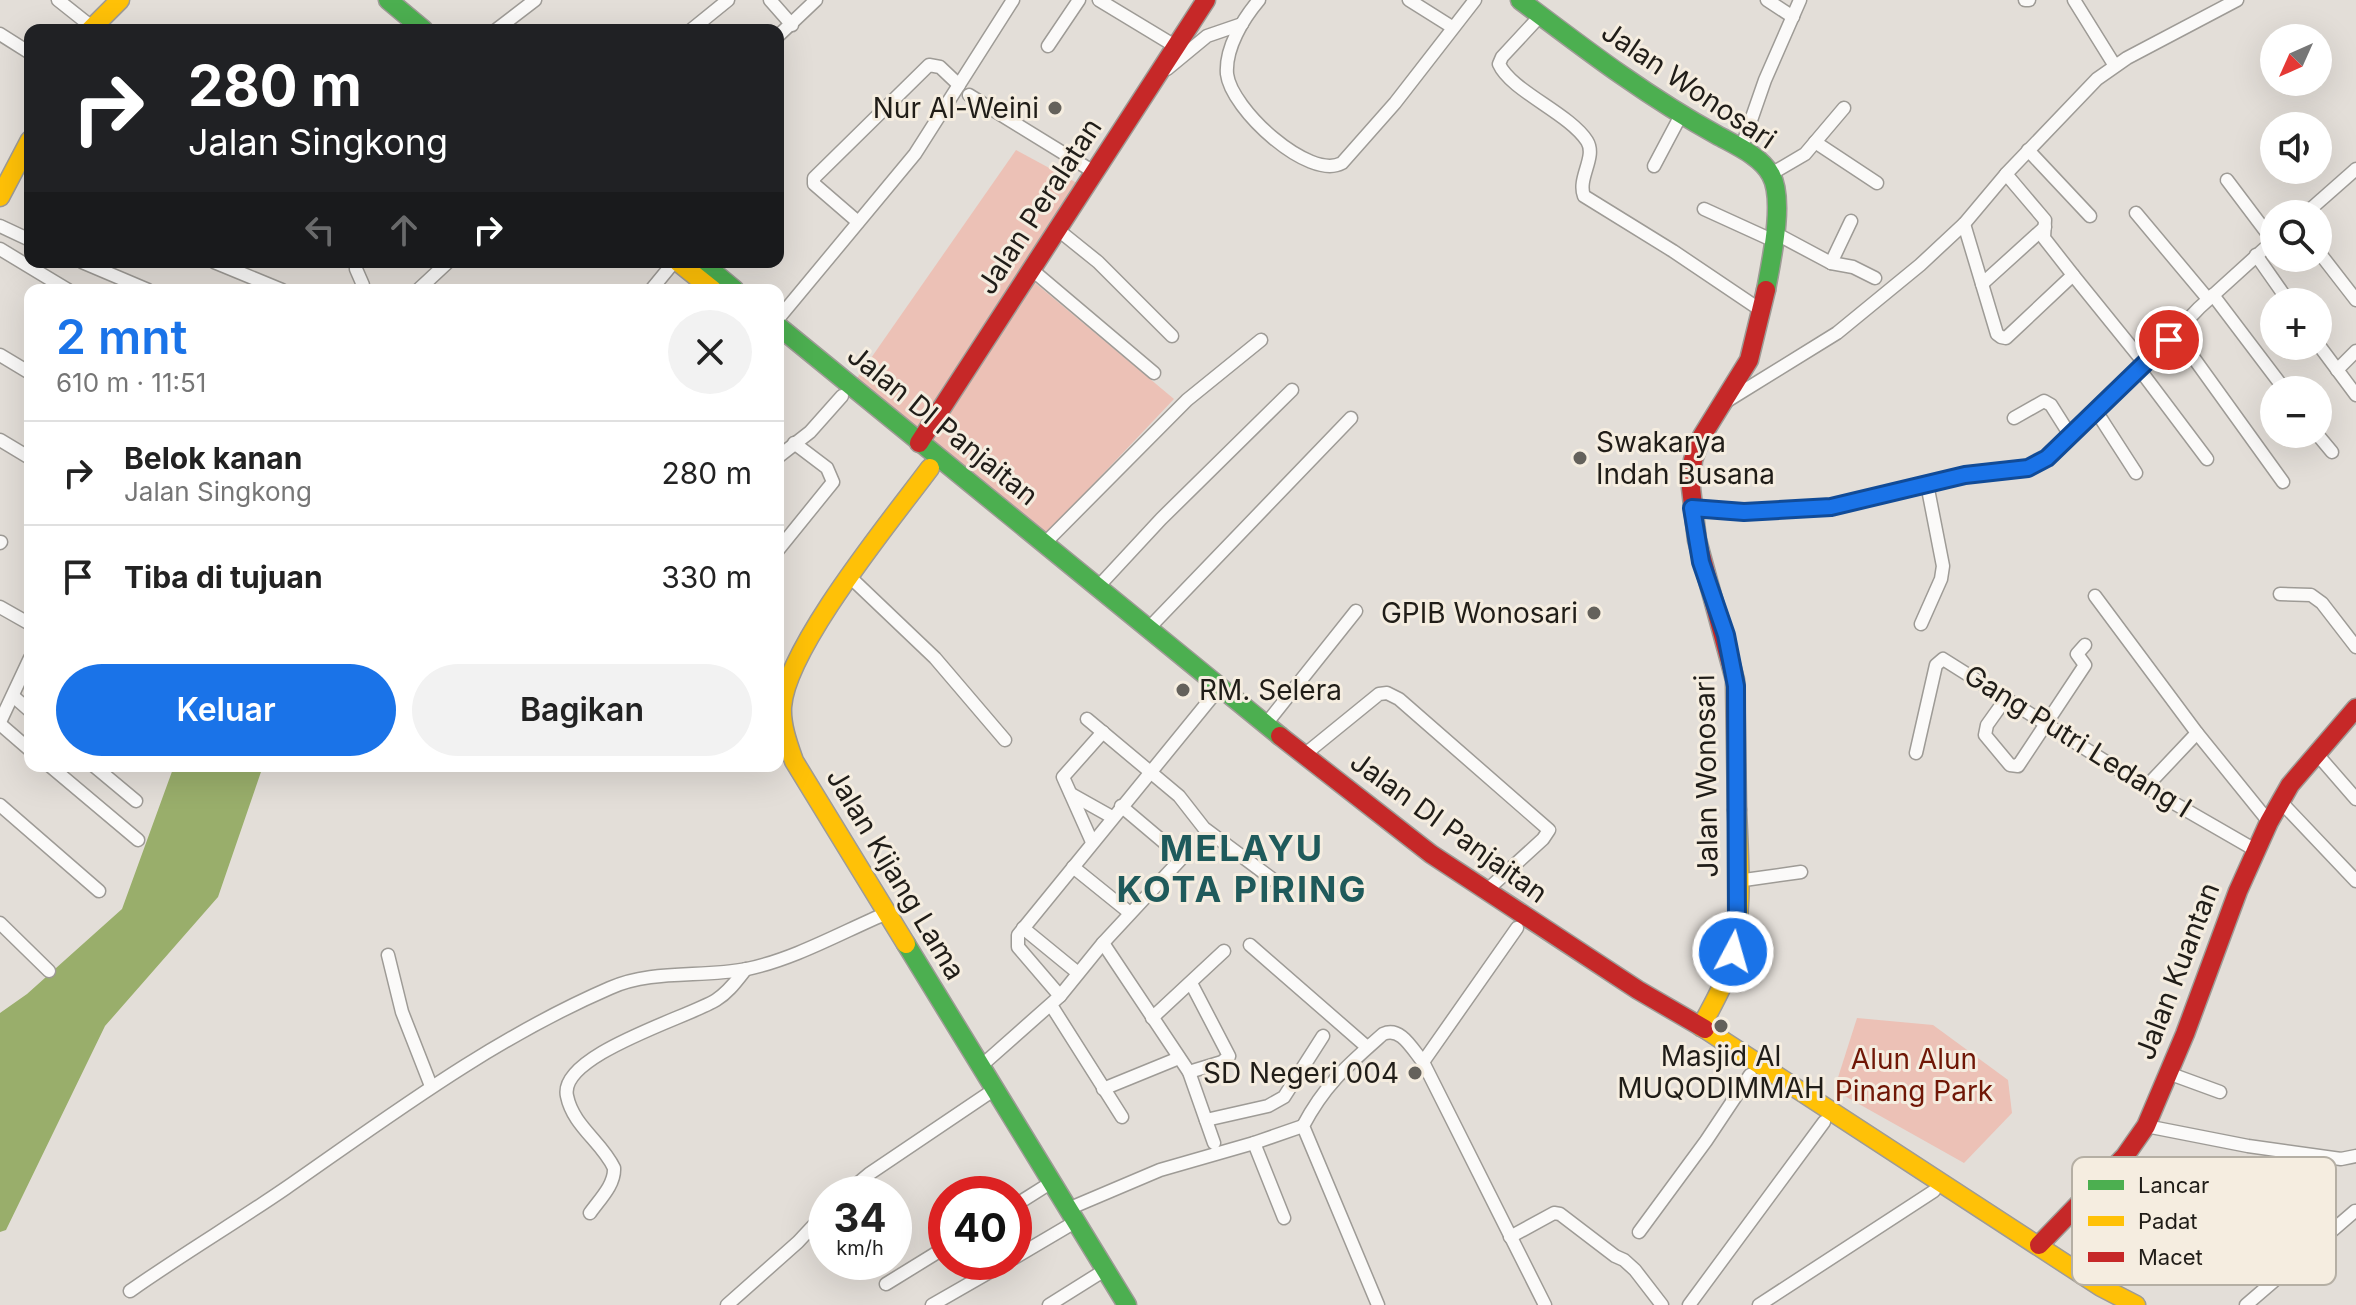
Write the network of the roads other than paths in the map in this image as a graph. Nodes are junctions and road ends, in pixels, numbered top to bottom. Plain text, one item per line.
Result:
1 (58, 0) edge
2 (120, 0) edge
3 (373, 0) edge
4 (388, 0) edge
5 (535, 0) edge
6 (728, 0) edge
7 (770, 0) edge
8 (816, 0) edge
9 (1013, 0) edge
10 (1079, 0) edge
11 (1099, 0) edge
12 (1206, 0) edge
13 (1259, 0) edge
14 (1409, 0) edge
15 (1475, 0) edge
16 (1767, 0) edge
17 (1800, 0) edge
18 (2073, 0) edge
19 (2237, 0) edge
20 (1524, 1) edge
21 (2210, 6) edge
22 (1541, 15) junction
23 (1793, 17) junction
24 (86, 24) edge
25 (95, 24) edge
26 (402, 24) edge
27 (417, 24) edge
28 (504, 24) edge
29 (698, 24) edge
30 (1242, 24) junction
31 (792, 25) junction
32 (1452, 27) junction
33 (784, 31) edge
34 (0, 34) edge
35 (1048, 46) dead end
36 (1175, 46) junction
37 (24, 49) edge
38 (2115, 66) junction
39 (1153, 80) junction
40 (964, 90) junction
41 (1844, 108) dead end
42 (1681, 115) junction
43 (1815, 142) junction
44 (1741, 149) junction
45 (2028, 150) junction
46 (24, 151) edge
47 (1654, 166) dead end
48 (1094, 172) junction
49 (1771, 174) junction
50 (2006, 174) junction
51 (2353, 176) edge
52 (2227, 180) dead end
53 (1877, 183) dead end
54 (0, 197) edge
55 (2323, 200) edge
56 (1704, 209) dead end
57 (2136, 213) dead end
58 (2090, 216) dead end
59 (1851, 221) dead end
60 (858, 222) junction
61 (2260, 222) edge
62 (1964, 224) junction
63 (0, 226) edge
64 (2045, 227) junction
65 (1057, 229) junction
66 (1773, 236) junction
67 (24, 237) edge
68 (0, 249) edge
69 (2260, 252) edge
70 (2256, 255) junction
71 (24, 263) edge
72 (1831, 263) junction
73 (32, 268) edge
74 (94, 268) edge
75 (230, 268) edge
76 (252, 268) edge
77 (442, 268) edge
78 (671, 268) edge
79 (684, 268) edge
80 (708, 268) edge
81 (1031, 269) junction
82 (2332, 269) edge
83 (249, 275) junction
84 (2073, 275) junction
85 (1875, 278) dead end
86 (58, 284) edge
87 (127, 284) edge
88 (269, 284) edge
89 (424, 284) edge
90 (656, 284) edge
91 (705, 284) edge
92 (728, 284) edge
93 (1982, 284) junction
94 (2279, 288) edge
95 (2211, 297) junction
96 (2356, 300) edge
97 (1762, 311) junction
98 (784, 312) edge
99 (784, 331) edge
100 (2175, 332) junction
101 (1172, 336) dead end
102 (1261, 340) dead end
103 (784, 349) edge
104 (2356, 351) edge
105 (0, 355) edge
106 (2330, 360) edge
107 (2143, 367) junction
108 (24, 369) edge
109 (2337, 370) junction
110 (1154, 373) dead end
111 (2274, 376) edge
112 (1292, 390) dead end
113 (2356, 395) edge
114 (842, 396) junction
115 (1725, 403) junction
116 (2096, 411) junction
117 (1351, 418) dead end
118 (2014, 418) dead end
119 (2070, 435) junction
120 (0, 440) edge
121 (794, 443) junction
122 (919, 443) junction
123 (2329, 448) edge
124 (784, 452) edge
125 (2332, 452) dead end
126 (24, 454) edge
127 (2207, 459) dead end
128 (930, 468) junction
129 (2136, 473) dead end
130 (2283, 482) dead end
131 (1927, 484) junction
132 (1692, 508) junction
133 (784, 543) edge
134 (1044, 544) junction
135 (850, 577) junction
136 (1097, 588) junction
137 (2280, 594) dead end
138 (2095, 596) dead end
139 (0, 607) edge
140 (1356, 611) dead end
141 (24, 621) edge
142 (1921, 624) dead end
143 (1148, 629) junction
144 (2085, 645) dead end
145 (2356, 647) edge
146 (24, 671) edge
147 (784, 692) edge
148 (13, 696) junction
149 (1212, 697) junction
150 (2007, 697) junction
151 (24, 706) edge
152 (2356, 708) edge
153 (1087, 719) dead end
154 (2047, 722) junction
155 (0, 723) edge
156 (784, 724) edge
157 (1262, 730) junction
158 (1103, 732) junction
159 (2197, 733) junction
160 (1005, 740) dead end
161 (24, 745) edge
162 (1916, 753) dead end
163 (2316, 753) junction
164 (1304, 755) junction
165 (1151, 771) junction
166 (57, 772) edge
167 (101, 772) edge
168 (2146, 787) junction
169 (1071, 794) junction
170 (2356, 799) edge
171 (136, 801) dead end
172 (2280, 801) junction
173 (1121, 806) junction
174 (1, 810) edge
175 (1112, 817) junction
176 (2269, 822) junction
177 (138, 840) dead end
178 (1092, 842) junction
179 (2257, 851) junction
180 (1073, 867) junction
181 (1801, 872) dead end
182 (1737, 881) junction
183 (2356, 881) edge
184 (1283, 887) dead end
185 (99, 891) dead end
186 (1486, 891) junction
187 (887, 913) junction
188 (1130, 913) junction
189 (0, 923) edge
190 (1023, 928) junction
191 (1517, 928) junction
192 (1103, 943) junction
193 (1250, 945) dead end
194 (1224, 951) dead end
195 (388, 955) dead end
196 (746, 969) junction
197 (49, 971) dead end
198 (1078, 973) junction
199 (1191, 983) junction
200 (1055, 1001) junction
201 (1152, 1018) junction
202 (1701, 1027) junction
203 (1323, 1036) dead end
204 (1367, 1047) junction
205 (1179, 1058) junction
206 (1423, 1062) junction
207 (981, 1066) junction
208 (1189, 1072) junction
209 (2168, 1073) junction
210 (1750, 1075) junction
211 (431, 1086) junction
212 (995, 1089) junction
213 (1103, 1089) junction
214 (2220, 1092) dead end
215 (1122, 1117) dead end
216 (1206, 1120) junction
217 (1824, 1122) junction
218 (1303, 1126) junction
219 (2146, 1126) junction
220 (1214, 1143) dead end
221 (1254, 1143) junction
222 (2356, 1156) edge
223 (2124, 1157) edge
224 (2327, 1157) edge
225 (2336, 1158) edge
226 (867, 1176) edge
227 (1052, 1182) junction
228 (1934, 1191) junction
229 (1032, 1195) edge
230 (2072, 1211) edge
231 (2355, 1211) edge
232 (590, 1213) dead end
233 (1072, 1216) junction
234 (1284, 1218) dead end
235 (2336, 1227) edge
236 (808, 1231) edge
237 (1639, 1232) dead end
238 (1510, 1237) junction
239 (1032, 1245) edge
240 (2039, 1245) junction
241 (928, 1258) edge
242 (2072, 1267) edge
243 (1105, 1270) junction
244 (2072, 1278) edge
245 (976, 1280) edge
246 (886, 1284) dead end
247 (2082, 1285) edge
248 (2098, 1285) edge
249 (2269, 1285) edge
250 (130, 1291) dead end
251 (1768, 1303) edge
252 (727, 1305) edge
253 (932, 1305) edge
254 (1049, 1305) edge
255 (1127, 1305) edge
256 (1378, 1305) edge
257 (1545, 1305) edge
258 (1662, 1305) edge
259 (1689, 1305) edge
260 (2114, 1305) edge
261 (2136, 1305) edge
262 (2246, 1305) edge

1 - 24 street
2 - 25 main road
3 - 26 main road
4 - 27 main road
5 - 28 street
6 - 29 street
7 - 31 street
8 - 31 street
9 - 40 street
10 - 35 street
11 - 36 street
12 - 36 main road, Jalan Peralatan
13 - 30 street
14 - 32 street
15 - 32 street
16 - 23 street
17 - 23 street
18 - 38 street
19 - 21 street
20 - 22 main road, Jalan Wonosari
21 - 38 street
22 - 42 main road, Jalan Wonosari
22 - 97 street
23 - 44 street
30 - 32 street
30 - 39 street
31 - 33 street
34 - 37 street
36 - 39 main road, Jalan Peralatan
38 - 45 street
39 - 48 main road, Jalan Peralatan
40 - 48 street
40 - 60 street
40 - 60 street
41 - 43 street
42 - 44 main road, Jalan Wonosari
42 - 47 street
43 - 49 street
43 - 53 street
44 - 49 main road, Jalan Wonosari
45 - 50 street
45 - 58 street
46 - 54 main road
48 - 65 main road, Jalan Peralatan
49 - 66 main road, Jalan Wonosari
50 - 62 street
50 - 64 street
51 - 55 street
52 - 61 street
56 - 66 street
57 - 95 street
59 - 72 street
60 - 98 street
62 - 93 street
62 - 115 street
63 - 67 street
64 - 84 street
64 - 93 street
65 - 81 main road, Jalan Peralatan
65 - 101 street
66 - 72 street
66 - 97 main road, Jalan Wonosari
68 - 71 street
69 - 70 street
70 - 94 street
70 - 95 street
72 - 85 street
73 - 86 street
74 - 87 street
75 - 83 street
76 - 83 street
77 - 89 street
78 - 90 street
79 - 91 main road
80 - 92 main road
81 - 110 street
81 - 122 main road, Jalan Peralatan
82 - 96 street
83 - 88 street
84 - 93 street
84 - 107 street
95 - 100 street
95 - 111 street
97 - 115 main road, Jalan Wonosari
99 - 122 main road, Jalan DI Panjaitan
100 - 107 street
100 - 130 street
102 - 134 street
103 - 114 main road, Jalan DI Panjaitan
104 - 109 street
105 - 108 street
106 - 109 street
107 - 116 street
107 - 127 street
109 - 113 street
112 - 136 street
114 - 121 street
114 - 128 main road, Jalan DI Panjaitan
115 - 132 main road, Jalan Wonosari
116 - 119 street
116 - 129 street
117 - 143 street
118 - 119 street
119 - 131 street
120 - 126 street
121 - 124 street
121 - 133 street
122 - 134 main road, Jalan DI Panjaitan
123 - 125 street
128 - 135 main road, Jalan Kijang Lama
128 - 149 main road, Jalan DI Panjaitan
131 - 132 street
131 - 142 street
132 - 182 main road, Jalan Wonosari
134 - 136 main road, Jalan DI Panjaitan
135 - 147 main road, Jalan Kijang Lama
135 - 160 street
136 - 143 main road, Jalan DI Panjaitan
137 - 145 street
138 - 159 street
139 - 141 street
140 - 157 street
143 - 157 main road, Jalan DI Panjaitan
144 - 154 street
146 - 148 street
148 - 151 street
148 - 155 street
149 - 157 main road, Jalan DI Panjaitan
149 - 165 street
150 - 154 street, Gang Putri Ledang I
150 - 154 street
150 - 162 street, Gang Putri Ledang I
152 - 163 main road, Jalan Kuantan
153 - 158 street
154 - 168 street, Gang Putri Ledang I
155 - 161 street
156 - 187 main road, Jalan Kijang Lama
157 - 164 main road, Jalan DI Panjaitan
157 - 191 main road, Jalan DI Panjaitan
158 - 165 street
158 - 169 street
159 - 168 street
159 - 176 street
163 - 170 street
163 - 172 main road, Jalan Kuantan
164 - 186 main road, Jalan DI Panjaitan
164 - 186 street
165 - 173 street
165 - 184 street
166 - 177 street
167 - 171 street
168 - 179 street, Gang Putri Ledang I
169 - 175 street
169 - 178 street
172 - 176 main road, Jalan Kuantan
172 - 183 street
173 - 175 street
173 - 188 street
174 - 185 street
175 - 178 street
176 - 179 main road, Jalan Kuantan
178 - 180 street
179 - 209 main road, Jalan Kuantan
180 - 188 street
180 - 190 street
181 - 182 street
182 - 202 main road, Jalan Wonosari
186 - 202 main road, Jalan DI Panjaitan
187 - 196 street
187 - 207 main road, Jalan Kijang Lama
188 - 192 street
189 - 197 street
190 - 198 street
190 - 200 street
191 - 206 street
191 - 210 main road, Jalan DI Panjaitan
192 - 198 street
192 - 201 street
193 - 204 street
194 - 199 street
195 - 211 street
196 - 211 street
196 - 232 street
198 - 200 street
199 - 201 street
199 - 208 street
200 - 207 street
200 - 213 street
201 - 205 street
202 - 240 main road, Jalan DI Panjaitan
203 - 216 street
204 - 206 street
204 - 218 street
205 - 208 street
205 - 213 street
206 - 238 street
207 - 212 main road, Jalan Kijang Lama
208 - 216 street
209 - 214 street
209 - 219 main road, Jalan Kuantan
210 - 217 main road, Jalan DI Panjaitan
210 - 237 street
211 - 250 street
212 - 226 street
212 - 227 main road, Jalan Kijang Lama
213 - 215 street
216 - 220 street
217 - 228 main road, Jalan DI Panjaitan
217 - 259 street
218 - 221 street
218 - 256 street
219 - 223 main road, Jalan Kuantan
219 - 224 street
221 - 233 street
221 - 234 street
222 - 225 street
227 - 229 street
227 - 233 main road, Jalan Kijang Lama
228 - 244 main road, Jalan DI Panjaitan
228 - 251 street
230 - 240 main road, Jalan Kuantan
231 - 235 street
233 - 239 street
233 - 243 main road, Jalan Kijang Lama
236 - 252 street
238 - 257 street
238 - 258 street
240 - 242 main road, Jalan DI Panjaitan
241 - 246 street
243 - 254 street
243 - 255 main road, Jalan Kijang Lama
245 - 253 street
247 - 260 main road, Jalan DI Panjaitan
248 - 261 main road, Jalan DI Panjaitan
249 - 262 street

